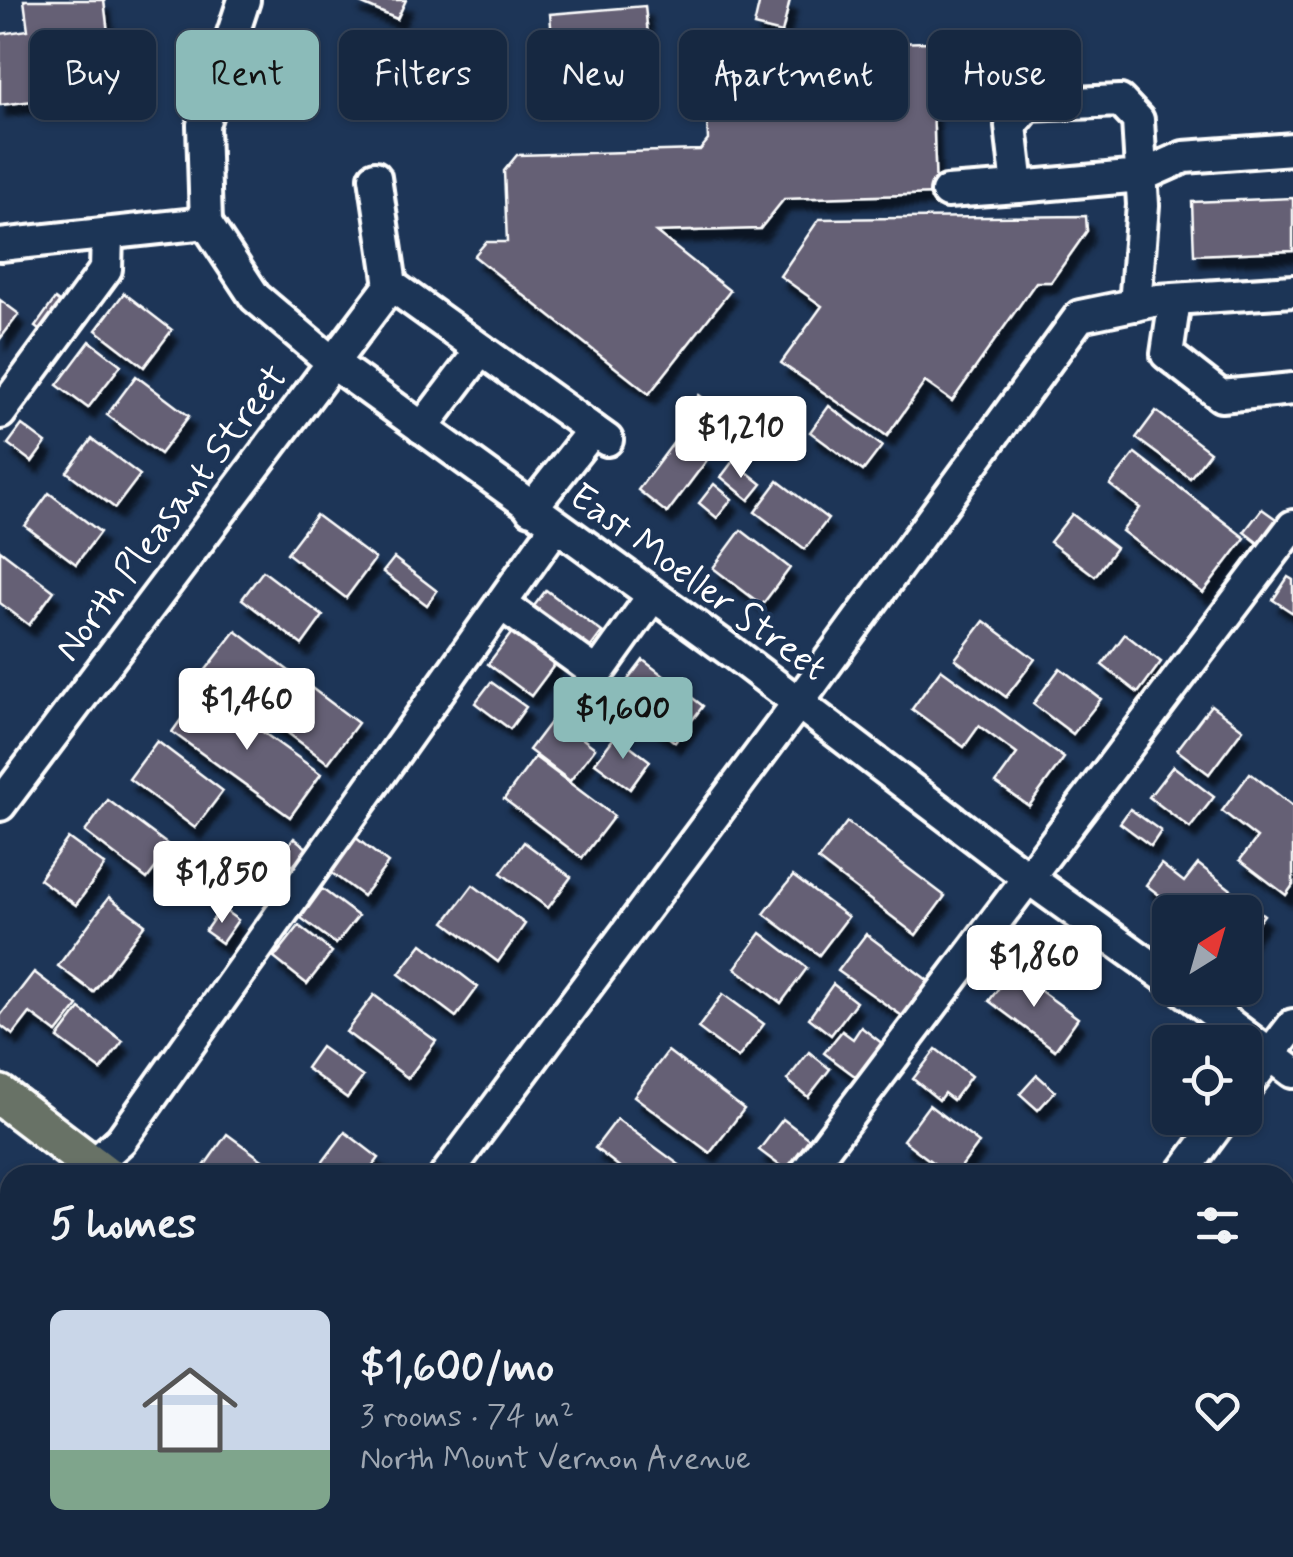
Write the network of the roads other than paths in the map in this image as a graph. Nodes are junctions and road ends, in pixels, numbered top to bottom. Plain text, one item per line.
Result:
1 (244, 0) edge
2 (1293, 149) edge
3 (375, 176) dead end
4 (1140, 176) junction
5 (1018, 187) junction
6 (947, 192) dead end
7 (206, 223) junction
8 (106, 234) junction
9 (0, 245) edge
10 (391, 285) junction
11 (1293, 291) edge
12 (1156, 301) junction
13 (481, 350) junction
14 (333, 363) junction
15 (1293, 389) edge
16 (0, 413) edge
17 (422, 428) junction
18 (544, 517) junction
19 (1293, 526) edge
20 (652, 596) junction
21 (501, 604) junction
22 (798, 703) junction
23 (0, 805) edge
24 (1026, 877) junction
25 (1152, 967) edge
26 (1204, 1005) edge
27 (1293, 1024) edge
28 (1282, 1063) edge
29 (0, 1095) edge
30 (1210, 1135) edge
31 (85, 1165) edge
32 (99, 1165) edge
33 (453, 1165) edge
34 (811, 1165) edge
35 (1188, 1165) edge

1 - 7 street
2 - 4 street
3 - 10 street
4 - 5 street
4 - 5 street
4 - 12 street
5 - 6 street
7 - 8 street
7 - 14 street, East Moeller Street
8 - 9 street
8 - 16 street
10 - 13 street
10 - 14 street, North Pleasant Street
11 - 12 street
12 - 15 street
12 - 22 street
13 - 17 street
13 - 18 street
14 - 17 street, East Moeller Street
14 - 23 street, North Pleasant Street
17 - 18 street, East Moeller Street
18 - 20 street, East Moeller Street
18 - 21 street
19 - 24 street
20 - 21 street
20 - 22 street, East Moeller Street
21 - 32 street
22 - 24 street, East Moeller Street
22 - 33 street
24 - 25 street, East Moeller Street
24 - 34 street
26 - 28 street
27 - 28 street
29 - 31 main road
30 - 35 street

